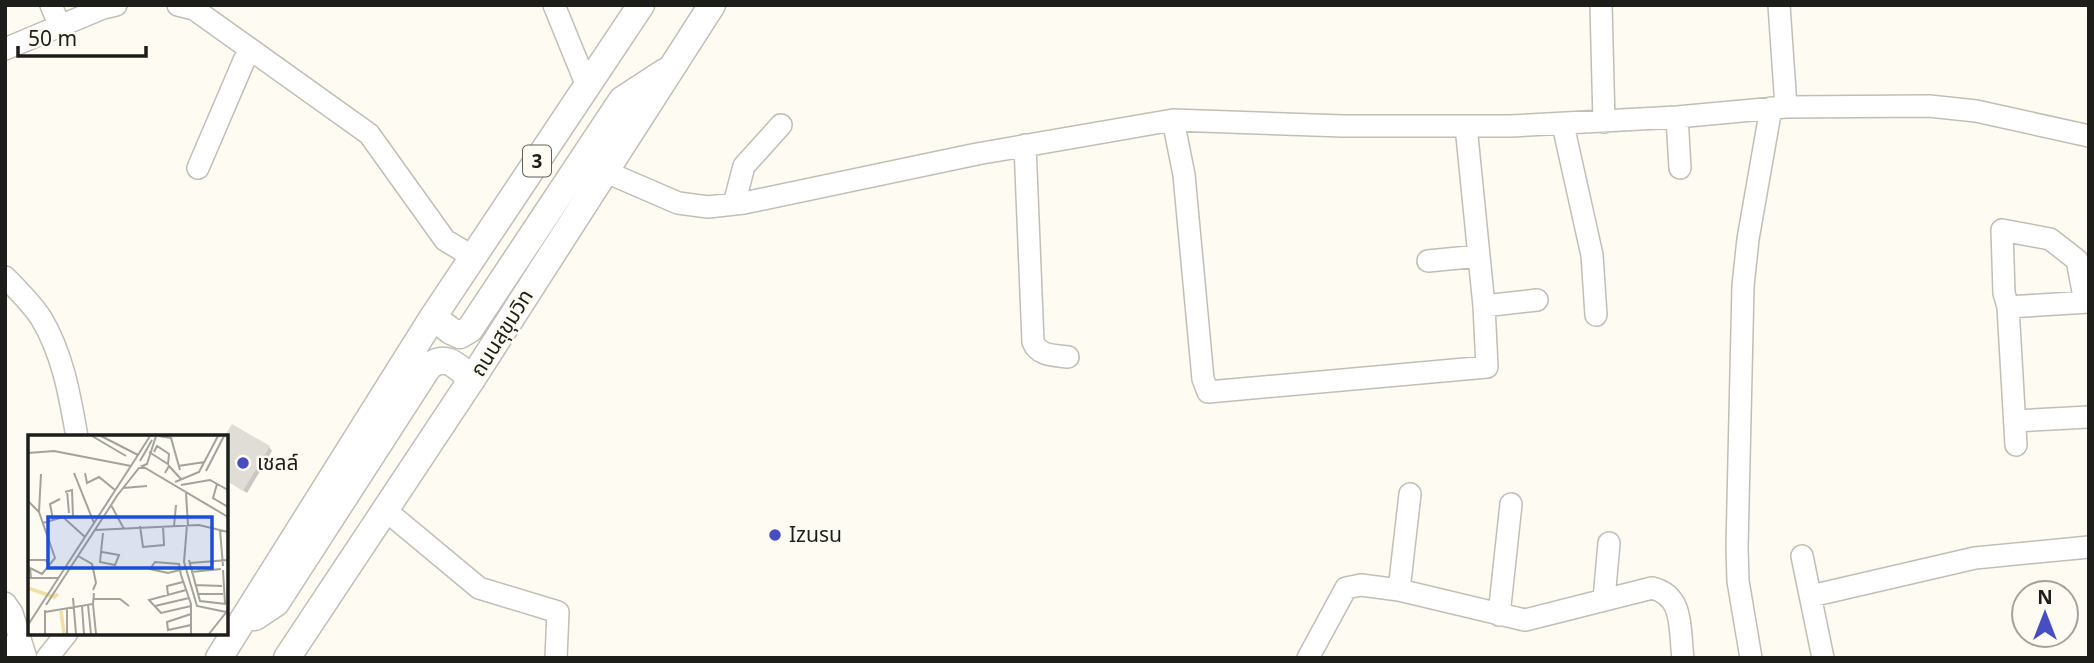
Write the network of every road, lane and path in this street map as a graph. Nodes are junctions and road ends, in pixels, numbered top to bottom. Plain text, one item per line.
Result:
1 (51, 5) edge
2 (116, 5) edge
3 (178, 5) edge
4 (554, 5) edge
5 (641, 5) edge
6 (712, 5) edge
7 (1601, 5) edge
8 (1779, 5) edge
9 (60, 27) junction
10 (5, 49) edge
11 (249, 49) junction
12 (675, 65) junction
13 (587, 86) junction
14 (1778, 108) junction
15 (1677, 117) junction
16 (1173, 120) junction
17 (1604, 122) junction
18 (781, 125) dead end
19 (1563, 125) junction
20 (1466, 126) junction
21 (2089, 136) edge
22 (1026, 145) junction
23 (198, 167) dead end
24 (1680, 168) dead end
25 (604, 171) junction
26 (734, 204) junction
27 (1479, 256) junction
28 (473, 257) junction
29 (1428, 261) dead end
30 (5, 276) edge
31 (1537, 300) dead end
32 (2087, 302) edge
33 (1484, 306) junction
34 (2008, 307) junction
35 (1596, 315) dead end
36 (433, 317) junction
37 (1068, 357) dead end
38 (472, 379) junction
39 (2089, 417) edge
40 (2015, 421) junction
41 (77, 435) edge
42 (2016, 445) dead end
43 (1410, 494) dead end
44 (1511, 504) dead end
45 (384, 509) junction
46 (1609, 543) dead end
47 (2089, 547) edge
48 (1802, 556) dead end
49 (1399, 590) junction
50 (1811, 596) junction
51 (1604, 600) junction
52 (5, 603) edge
53 (1499, 615) junction
54 (239, 627) junction
55 (65, 635) edge
56 (5, 646) edge
57 (9, 658) edge
58 (26, 658) edge
59 (47, 658) edge
60 (219, 658) edge
61 (287, 658) edge
62 (556, 658) edge
63 (1308, 658) edge
64 (1683, 658) edge
65 (1751, 658) edge
66 (1823, 658) edge

1 - 9 street
2 - 9 street
3 - 11 street
4 - 13 street
5 - 13 main road, 3
6 - 12 main road, ถนนสุขุมวิท
7 - 17 street
8 - 14 street
9 - 10 street
11 - 23 street
11 - 28 street
12 - 25 main road, ถนนสุขุมวิท
12 - 36 main road
13 - 28 main road, 3
14 - 15 street
14 - 21 street
14 - 65 street
15 - 17 street
15 - 24 street
16 - 20 street
16 - 22 street
16 - 33 street
17 - 19 street
18 - 26 street
19 - 20 street
19 - 35 street
20 - 27 street
22 - 26 street
22 - 37 street
25 - 26 street
25 - 38 main road, ถนนสุขุมวิท
27 - 29 street
27 - 33 street
28 - 36 main road, 3
30 - 41 street
31 - 33 street
32 - 34 street
32 - 34 street
34 - 40 street
36 - 54 main road, 3
38 - 45 main road, ถนนสุขุมวิท
38 - 54 main road
39 - 40 street
40 - 42 street
43 - 49 street
44 - 53 street
45 - 61 main road, ถนนสุขุมวิท
45 - 62 street
46 - 51 street
47 - 50 street
48 - 50 street
49 - 53 street
49 - 63 street
50 - 66 street
51 - 53 street
51 - 64 street
52 - 58 street
54 - 60 main road, 3
55 - 59 street
56 - 57 street

